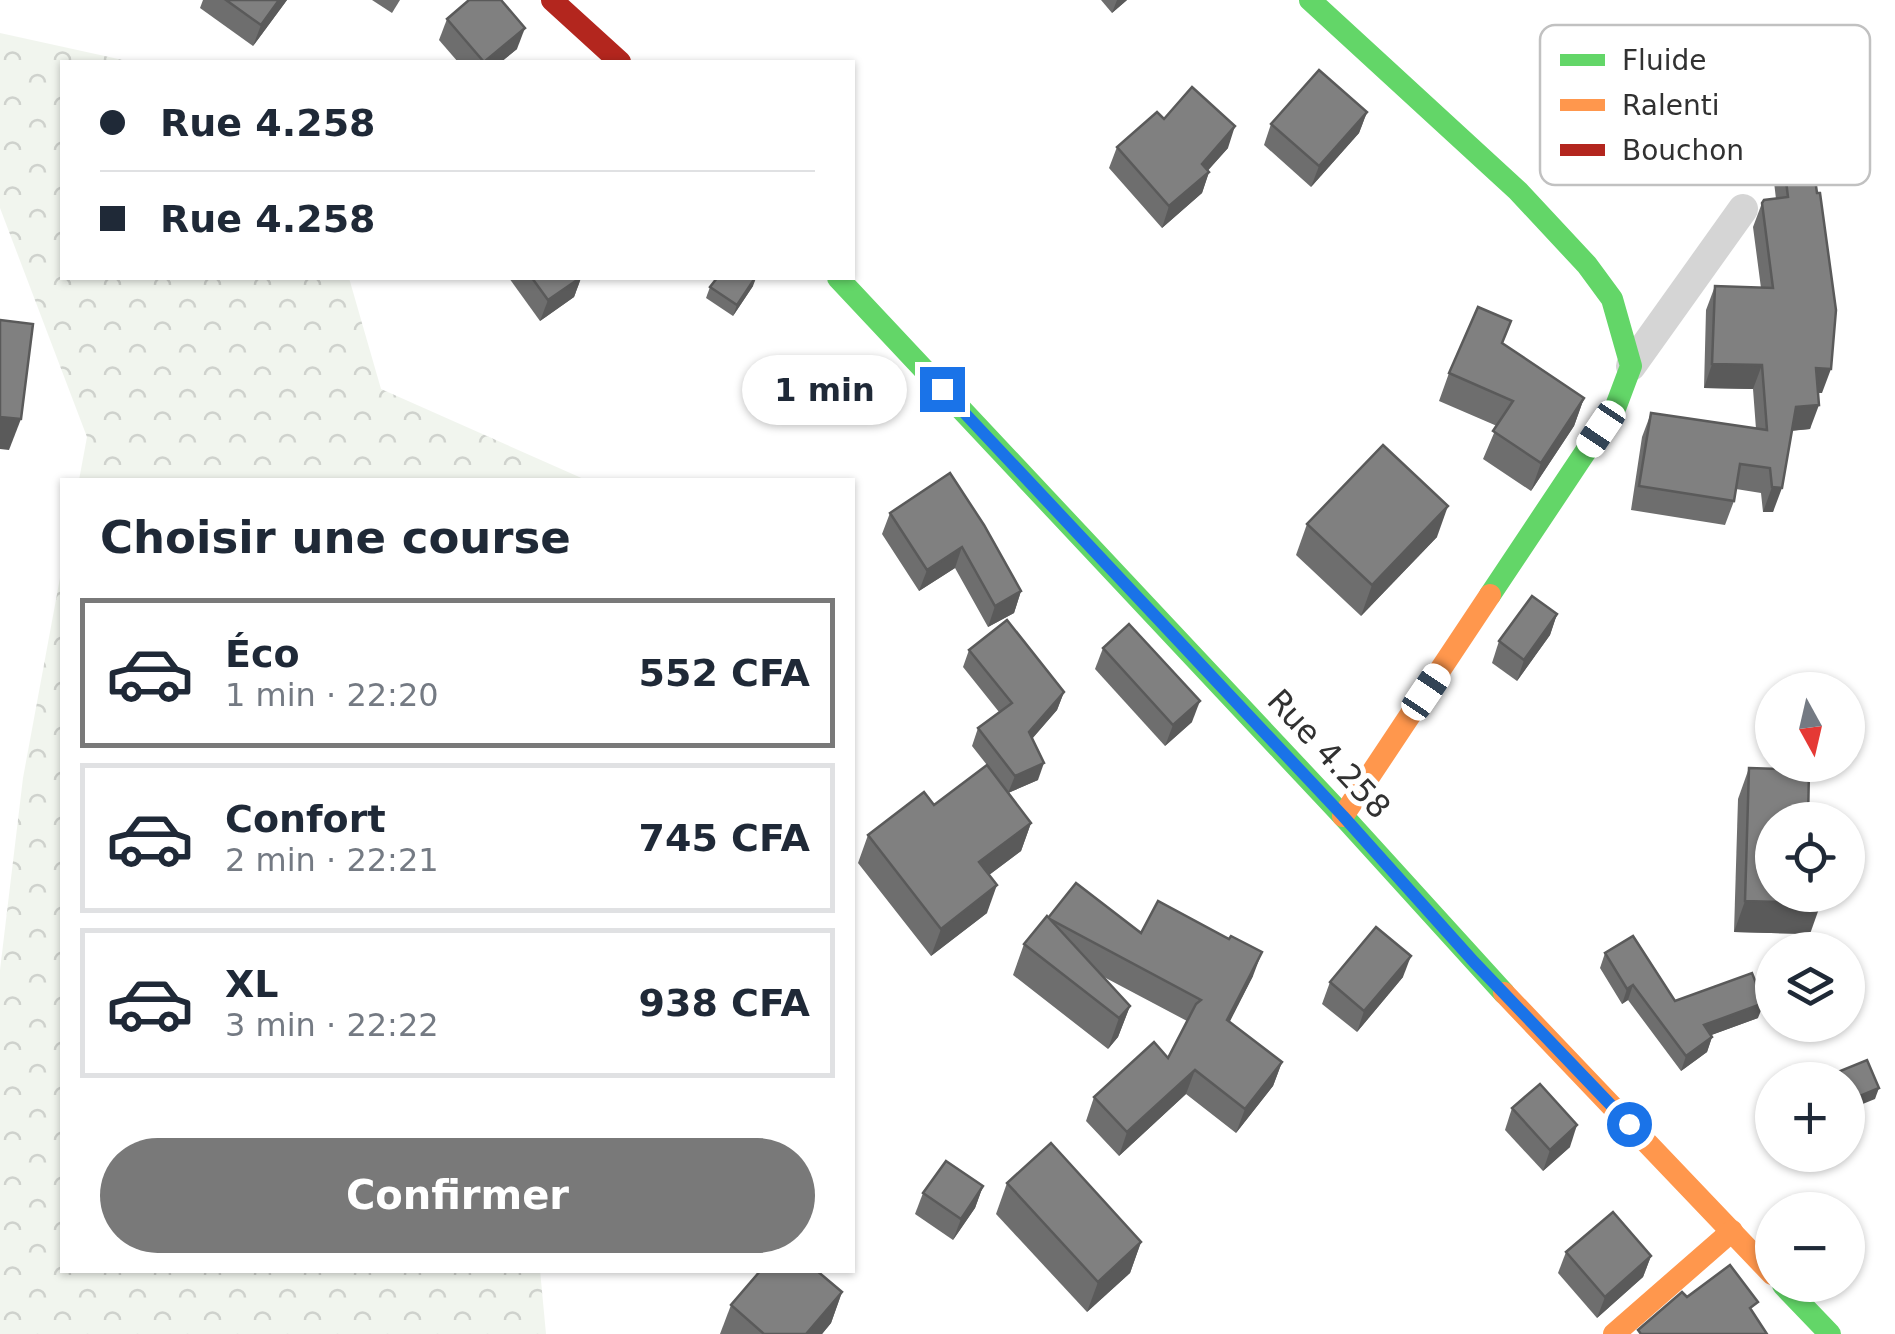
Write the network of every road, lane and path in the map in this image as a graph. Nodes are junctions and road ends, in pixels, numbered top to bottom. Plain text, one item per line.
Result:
1 (552, 0) edge
2 (1310, 0) edge
3 (618, 60) edge
4 (1744, 209) dead end
5 (840, 280) edge
6 (1631, 366) junction
7 (1343, 816) junction
8 (1732, 1231) junction
9 (1755, 1256) edge
10 (1799, 1302) edge
11 (1614, 1334) edge
12 (1830, 1334) edge

1 - 3 main road
2 - 6 main road
4 - 6 street
5 - 7 main road, Rue 4.258
6 - 7 main road
7 - 8 main road, Rue 4.258
8 - 9 main road, Rue 4.258
8 - 11 main road
10 - 12 main road

